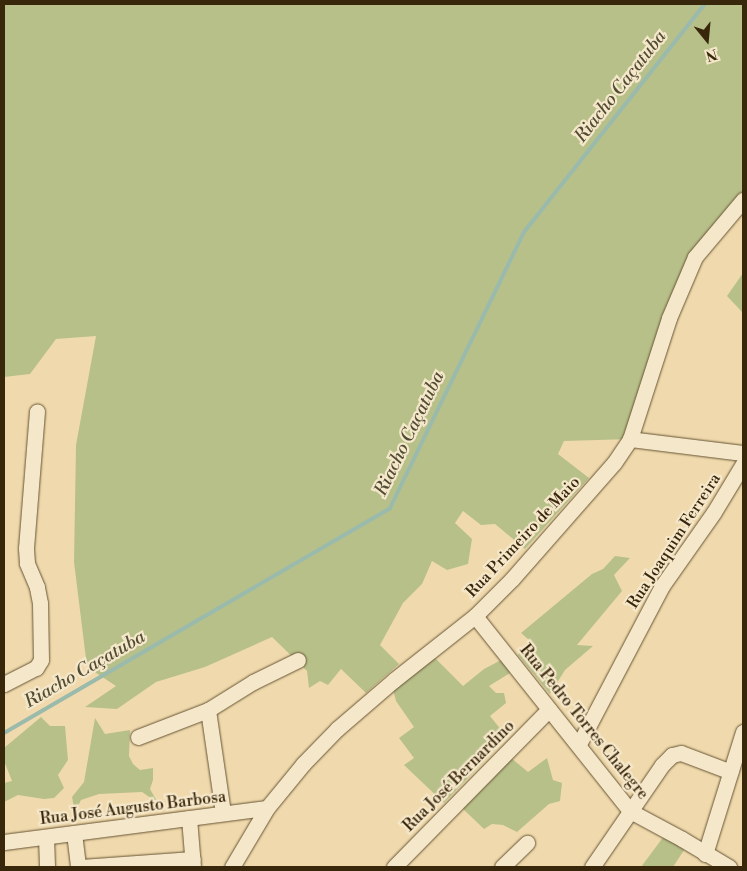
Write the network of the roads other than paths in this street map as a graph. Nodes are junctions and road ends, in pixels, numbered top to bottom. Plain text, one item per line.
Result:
1 (743, 200) edge
2 (36, 411) dead end
3 (630, 439) junction
4 (743, 453) edge
5 (743, 464) edge
6 (474, 616) junction
7 (298, 660) dead end
8 (4, 684) edge
9 (550, 709) junction
10 (208, 710) junction
11 (743, 732) edge
12 (138, 737) dead end
13 (579, 744) junction
14 (731, 772) junction
15 (267, 808) junction
16 (630, 811) junction
17 (223, 813) junction
18 (189, 818) junction
19 (74, 833) junction
20 (46, 837) junction
21 (4, 842) edge
22 (527, 843) dead end
23 (705, 854) junction
24 (193, 863) edge
25 (48, 867) edge
26 (79, 867) edge
27 (232, 867) edge
28 (394, 867) edge
29 (502, 867) edge
30 (592, 867) edge
31 (729, 867) edge

1 - 3 street, Rua Primeiro de Maio
2 - 8 street
3 - 4 street
3 - 6 street, Rua Primeiro de Maio
5 - 13 street, Rua Joaquim Ferreira
6 - 9 street, Rua Pedro Torres Chalegre
6 - 15 street, Rua Primeiro de Maio
7 - 10 street
9 - 13 street, Rua Pedro Torres Chalegre
9 - 28 street, Rua José Bernardino
10 - 12 street
10 - 17 street
11 - 14 street
13 - 16 street, Rua Pedro Torres Chalegre
14 - 16 street
14 - 23 street
15 - 17 street, Rua José Augusto Barbosa
15 - 27 street, Rua Primeiro de Maio
16 - 23 street, Rua Pedro Torres Chalegre
16 - 30 street
17 - 18 street, Rua José Augusto Barbosa
18 - 19 street, Rua José Augusto Barbosa
18 - 24 street
19 - 20 street, Rua José Augusto Barbosa
19 - 26 street
20 - 21 street, Rua José Augusto Barbosa
20 - 25 street
22 - 29 street
23 - 31 street, Rua Pedro Torres Chalegre
24 - 26 street

